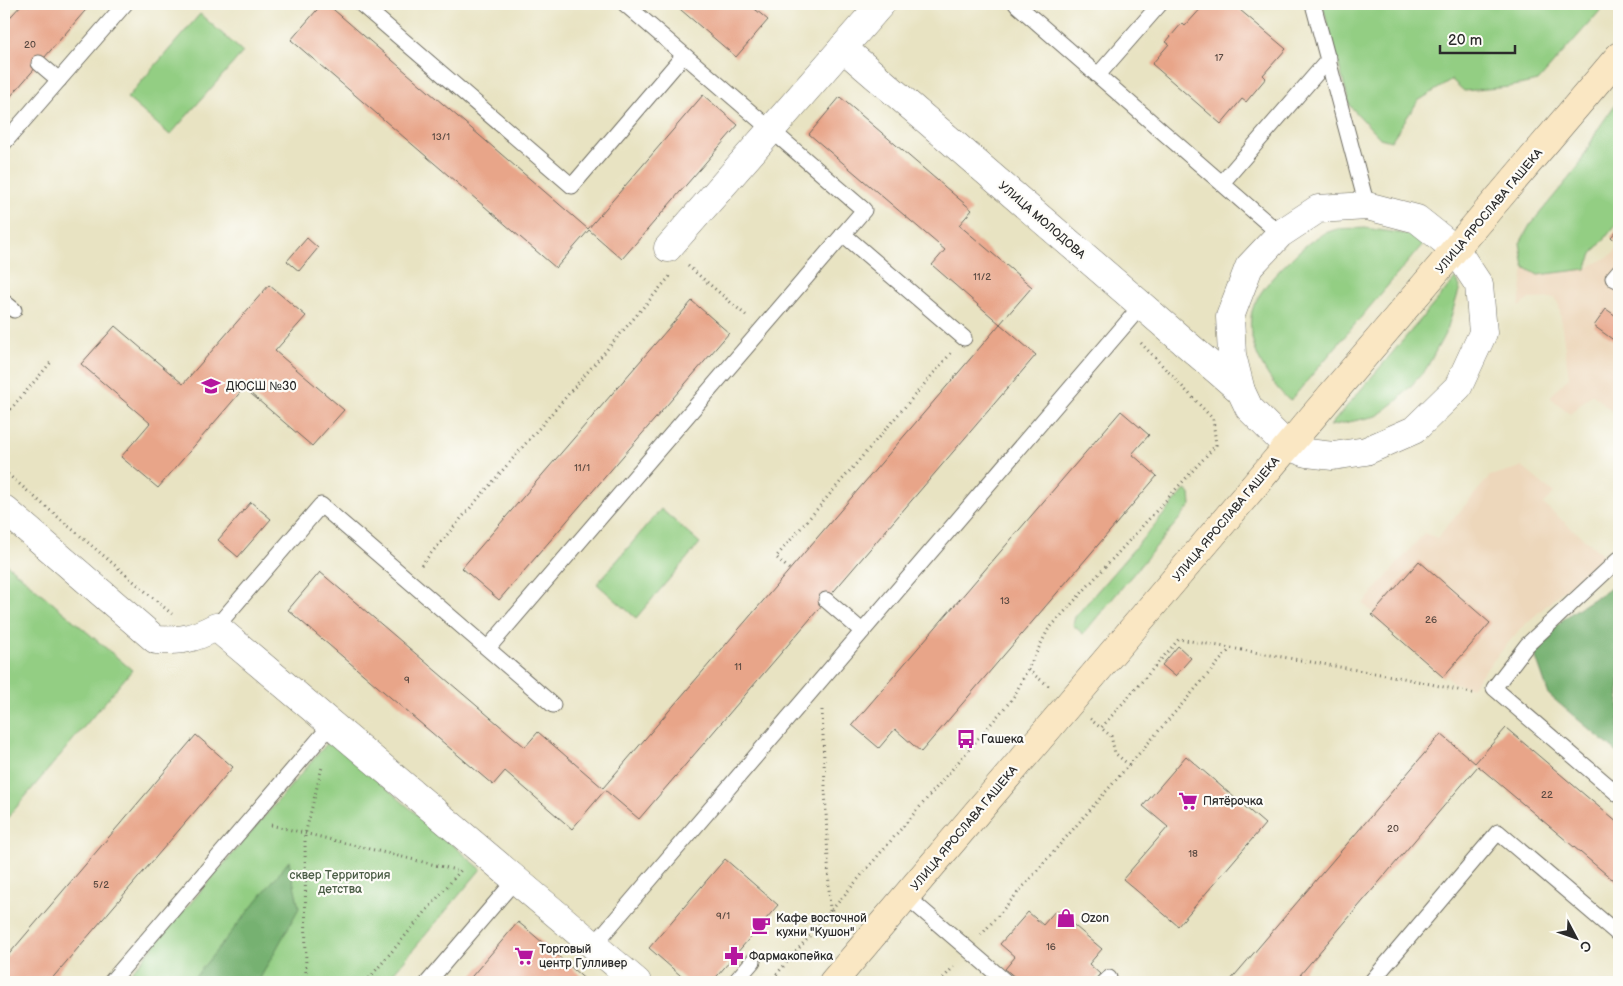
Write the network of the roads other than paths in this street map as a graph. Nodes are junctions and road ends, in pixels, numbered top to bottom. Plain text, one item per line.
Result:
1 (125, 4) edge
2 (361, 4) edge
3 (626, 4) edge
4 (881, 4) edge
5 (1016, 4) edge
6 (1160, 4) edge
7 (1313, 4) edge
8 (843, 48) junction
9 (684, 55) junction
10 (1619, 56) edge
11 (1329, 59) junction
12 (40, 63) dead end
13 (1098, 75) junction
14 (59, 80) junction
15 (771, 130) junction
16 (4, 143) edge
17 (1222, 183) junction
18 (1367, 206) junction
19 (843, 234) junction
20 (1280, 234) junction
21 (1456, 250) junction
22 (676, 259) road end
23 (1133, 315) junction
24 (964, 338) road end
25 (1241, 391) junction
26 (1287, 446) junction
27 (4, 509) edge
28 (1619, 560) edge
29 (826, 600) dead end
30 (216, 627) junction
31 (862, 631) junction
32 (488, 648) junction
33 (553, 705) dead end
34 (332, 724) junction
35 (1619, 795) edge
36 (516, 880) junction
37 (906, 896) junction
38 (1619, 935) edge
39 (594, 945) junction
40 (753, 961) dead end
41 (111, 982) edge
42 (428, 982) edge
43 (638, 982) edge
44 (735, 982) edge
45 (833, 982) edge
46 (1006, 982) edge
47 (1371, 982) edge

1 - 14 lane
2 - 9 lane
3 - 9 lane
4 - 8 street
5 - 13 lane
6 - 13 lane
7 - 11 lane
8 - 15 street
8 - 23 street, УЛИЦА МОЛОДОВА
9 - 15 lane
10 - 21 main road, УЛИЦА ЯРОСЛАВА ГАШЕКА
11 - 17 lane
11 - 18 lane
12 - 14 lane
13 - 17 lane
14 - 16 lane
15 - 19 lane
15 - 22 street
17 - 20 lane
18 - 20 street
18 - 21 street
19 - 24 lane
19 - 32 lane
20 - 25 street
21 - 26 main road, УЛИЦА ЯРОСЛАВА ГАШЕКА
21 - 26 street
23 - 25 street, УЛИЦА МОЛОДОВА
23 - 31 lane
25 - 26 street
26 - 37 main road, УЛИЦА ЯРОСЛАВА ГАШЕКА
27 - 30 street
28 - 35 lane
29 - 31 lane
30 - 32 lane
30 - 34 street
31 - 39 lane
32 - 33 lane
34 - 36 street
34 - 41 lane
36 - 39 street
36 - 42 lane
37 - 45 main road, УЛИЦА ЯРОСЛАВА ГАШЕКА
37 - 46 lane
38 - 47 lane
39 - 43 street
40 - 44 lane

